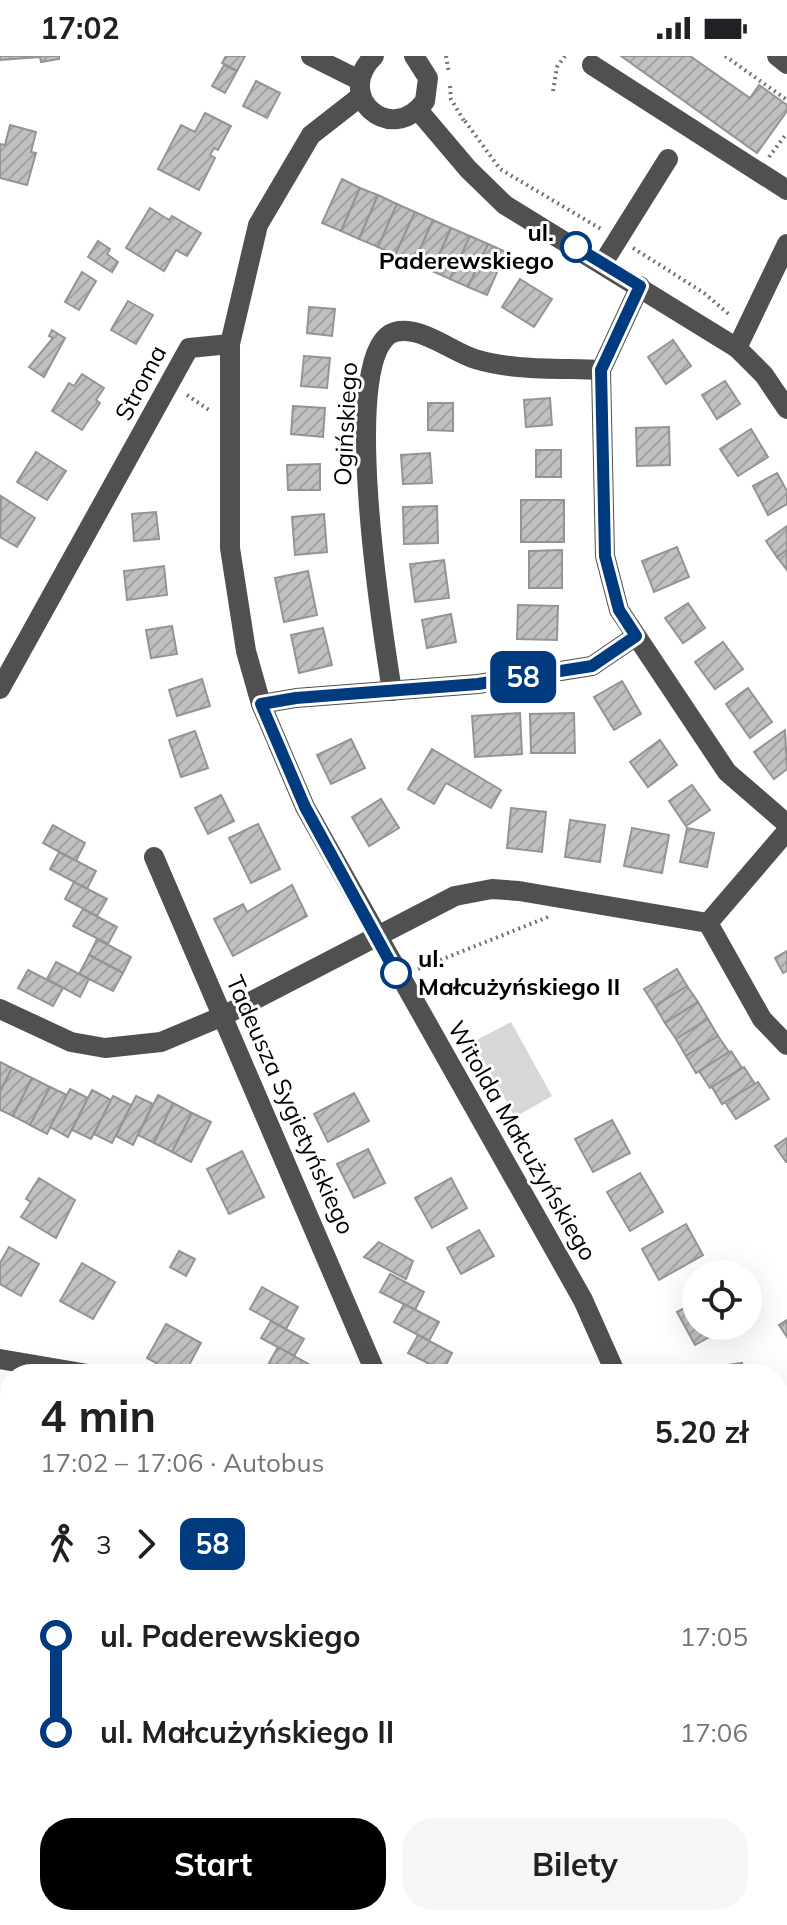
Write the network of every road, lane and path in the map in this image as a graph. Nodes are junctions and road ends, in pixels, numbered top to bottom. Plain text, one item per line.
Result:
1 (311, 56) edge
2 (374, 56) edge
3 (414, 56) edge
4 (446, 56) edge
5 (565, 56) edge
6 (725, 56) edge
7 (777, 56) edge
8 (787, 64) edge
9 (592, 65) dead end
10 (787, 83) edge
11 (360, 88) junction
12 (553, 91) dead end
13 (780, 95) junction
14 (787, 100) edge
15 (418, 110) junction
16 (787, 133) edge
17 (444, 137) junction
18 (780, 142) junction
19 (787, 146) edge
20 (668, 159) dead end
21 (758, 171) junction
22 (787, 190) edge
23 (787, 244) edge
24 (603, 263) junction
25 (640, 286) junction
26 (230, 344) junction
27 (737, 348) junction
28 (601, 370) junction
29 (787, 409) edge
30 (636, 636) junction
31 (0, 689) edge
32 (392, 691) junction
33 (261, 704) junction
34 (787, 824) edge
35 (787, 831) edge
36 (154, 857) dead end
37 (559, 912) dead end
38 (708, 923) junction
39 (375, 935) junction
40 (412, 971) dead end
41 (0, 1009) edge
42 (223, 1016) junction
43 (787, 1045) edge
44 (0, 1359) edge
45 (29, 1364) edge
46 (372, 1364) edge
47 (612, 1364) edge

1 - 11 street
2 - 11 street
3 - 15 street
4 - 17 path
5 - 12 path
6 - 13 path
7 - 8 street
9 - 21 street
10 - 13 path
11 - 15 street
11 - 26 street
13 - 14 path
15 - 17 street
16 - 18 path
17 - 24 street
18 - 19 path
18 - 21 path
20 - 24 street
21 - 22 street
23 - 27 street
24 - 25 street
25 - 27 street
25 - 28 street
26 - 31 street, Stroma
26 - 33 street, Witolda Małcużyńskiego
27 - 29 street
28 - 30 street
28 - 32 street, Ogińskiego
30 - 32 street
30 - 34 street
32 - 33 street
33 - 39 street, Witolda Małcużyńskiego
35 - 38 street
36 - 42 street, Tadeusza Sygietyńskiego
37 - 40 path
38 - 39 street
38 - 43 street
39 - 42 street
39 - 47 street, Witolda Małcużyńskiego
41 - 42 street
42 - 46 street, Tadeusza Sygietyńskiego
44 - 45 street

